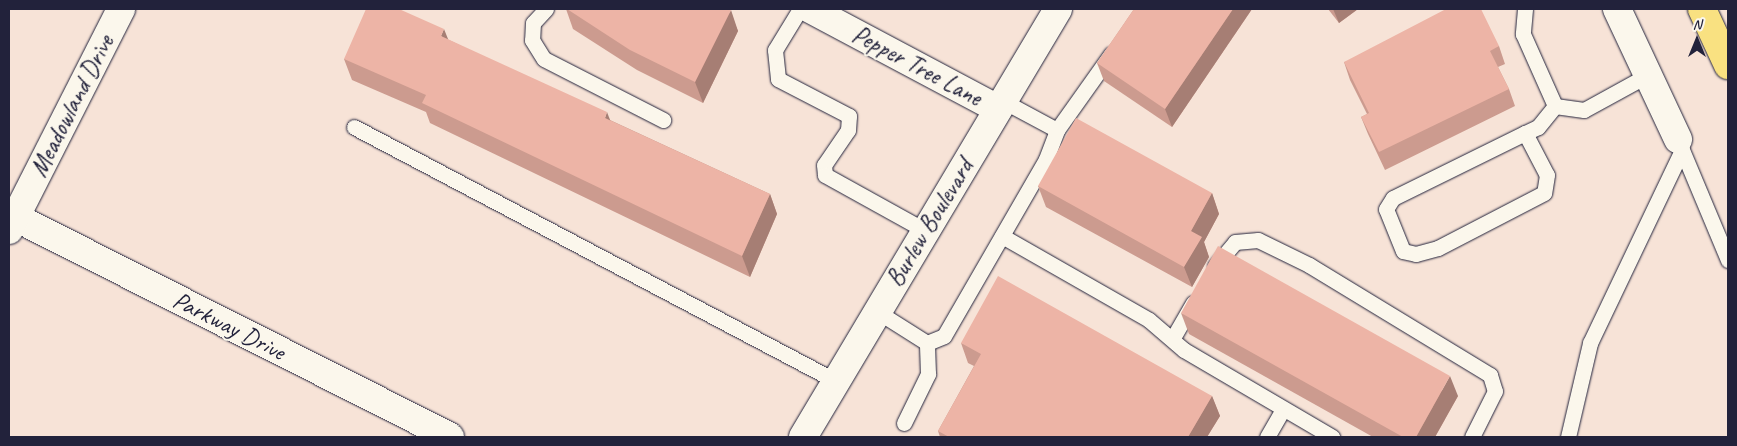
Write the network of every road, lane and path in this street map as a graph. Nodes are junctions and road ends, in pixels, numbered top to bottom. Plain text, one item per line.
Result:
1 (121, 9) edge
2 (546, 9) edge
3 (800, 9) edge
4 (810, 9) edge
5 (1058, 9) edge
6 (1524, 9) edge
7 (1617, 9) edge
8 (1702, 9) edge
9 (1120, 41) edge
10 (1728, 65) edge
11 (1648, 75) junction
12 (1001, 105) junction
13 (1555, 106) junction
14 (664, 120) dead end
15 (354, 126) dead end
16 (1057, 130) junction
17 (1525, 133) junction
18 (1680, 145) junction
19 (11, 221) edge
20 (926, 231) junction
21 (1002, 236) junction
22 (1728, 260) edge
23 (878, 312) junction
24 (1174, 336) junction
25 (927, 344) junction
26 (836, 381) junction
27 (1284, 409) junction
28 (904, 423) dead end
29 (450, 437) edge
30 (803, 437) edge
31 (1267, 437) edge
32 (1332, 437) edge
33 (1472, 437) edge
34 (1568, 437) edge

1 - 19 street, Meadowland Drive
2 - 14 lane
3 - 20 lane
4 - 12 street, Pepper Tree Lane
5 - 12 street, Burlew Boulevard
6 - 13 lane
7 - 11 street
8 - 10 main road
9 - 16 lane
11 - 13 lane
11 - 18 street
12 - 16 lane
12 - 20 street, Burlew Boulevard
13 - 17 lane
15 - 26 lane
16 - 21 lane
17 - 17 lane
18 - 22 lane
18 - 34 lane
19 - 29 street, Parkway Drive
20 - 23 street, Burlew Boulevard
21 - 24 lane
21 - 25 lane
23 - 25 lane
23 - 26 street, Burlew Boulevard
24 - 27 lane
24 - 33 lane
25 - 28 lane
26 - 30 street, Burlew Boulevard
27 - 31 lane
27 - 32 lane

